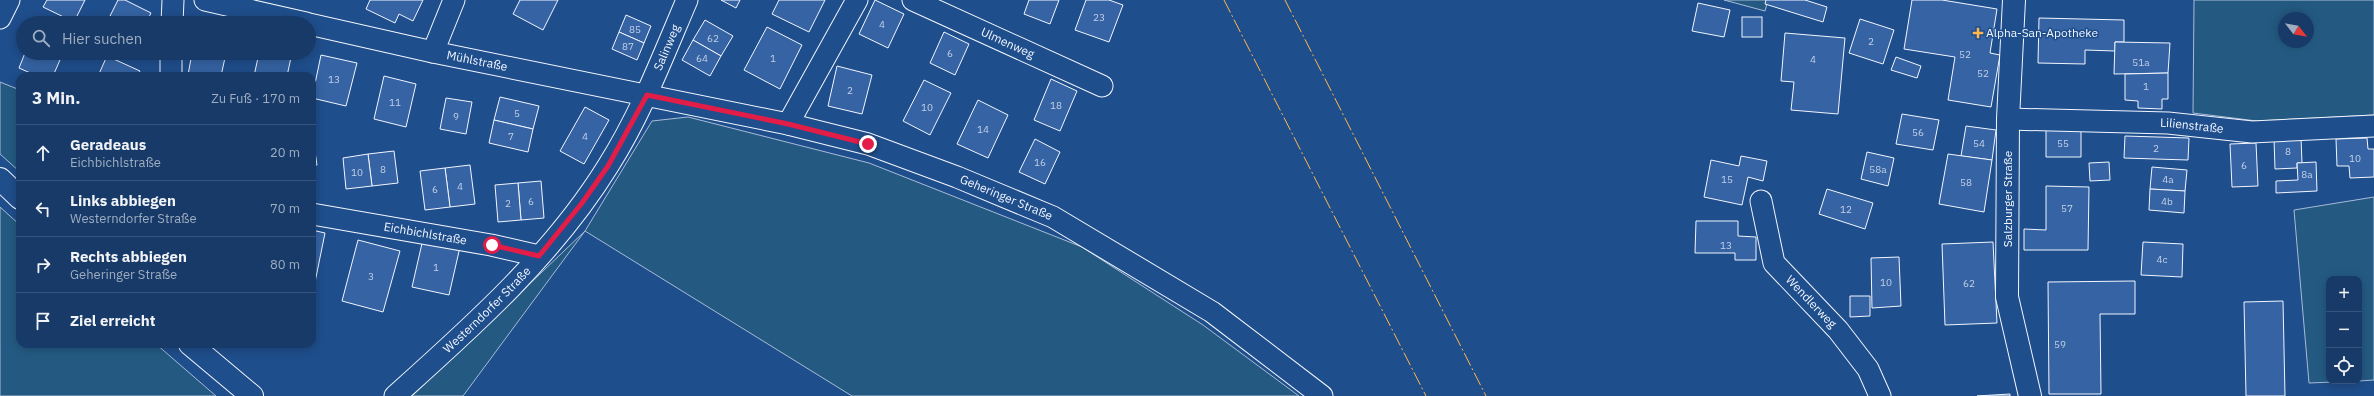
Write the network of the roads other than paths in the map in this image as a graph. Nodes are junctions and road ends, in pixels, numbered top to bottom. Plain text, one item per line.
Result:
1 (9, 0) edge
2 (173, 0) edge
3 (205, 0) edge
4 (454, 0) edge
5 (688, 0) edge
6 (856, 0) edge
7 (912, 0) edge
8 (2014, 0) edge
9 (172, 16) edge
10 (275, 16) edge
11 (0, 18) edge
12 (316, 26) edge
13 (433, 52) junction
14 (171, 60) edge
15 (171, 72) edge
16 (1102, 86) dead end
17 (647, 95) junction
18 (2008, 119) junction
19 (788, 124) junction
20 (2374, 126) edge
21 (0, 179) edge
22 (16, 194) edge
23 (1761, 201) dead end
24 (316, 215) edge
25 (539, 256) junction
26 (195, 348) edge
27 (252, 396) edge
28 (395, 396) edge
29 (1322, 396) edge
30 (1880, 396) edge
31 (2030, 396) edge

1 - 11 street
2 - 9 street
3 - 10 street
4 - 13 street
5 - 17 street, Salinweg
6 - 19 street
7 - 16 street, Ulmenweg
8 - 18 main road, Salzburger Straße
12 - 13 street, Mühlstraße
13 - 17 street, Mühlstraße
14 - 15 street
17 - 19 street, Geheringer Straße
17 - 25 street, Westerndorfer Straße
18 - 20 street, Lilienstraße
18 - 31 main road, Salzburger Straße
19 - 29 street, Geheringer Straße
21 - 22 main road
23 - 30 street, Wendlerweg
24 - 25 street, Eichbichlstraße
25 - 28 street, Westerndorfer Straße
26 - 27 main road

